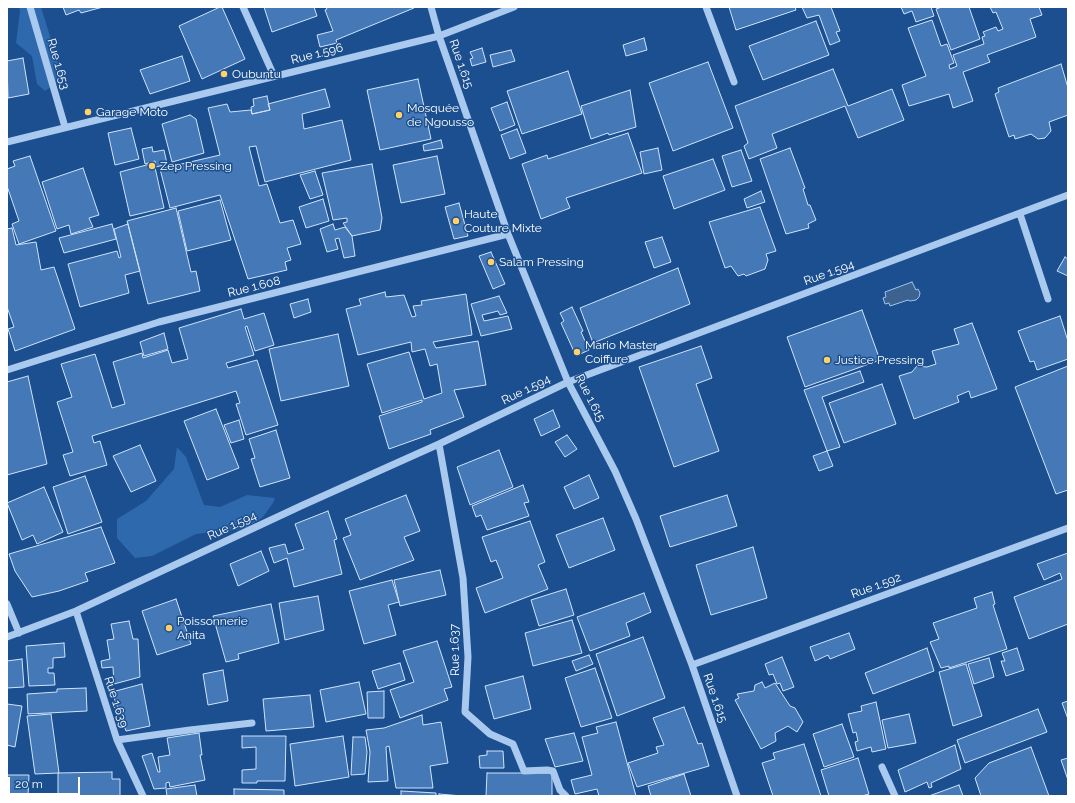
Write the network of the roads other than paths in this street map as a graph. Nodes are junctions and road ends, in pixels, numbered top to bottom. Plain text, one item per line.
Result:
1 (30, 7) edge
2 (243, 7) edge
3 (431, 7) edge
4 (514, 7) edge
5 (706, 7) edge
6 (439, 36) junction
7 (274, 76) junction
8 (734, 82) dead end
9 (65, 127) junction
10 (7, 142) edge
11 (1068, 196) edge
12 (1020, 214) junction
13 (508, 234) junction
14 (1048, 300) dead end
15 (7, 370) edge
16 (568, 382) junction
17 (439, 444) junction
18 (1068, 528) edge
19 (7, 604) edge
20 (76, 611) junction
21 (19, 633) junction
22 (7, 637) edge
23 (692, 665) junction
24 (252, 723) dead end
25 (117, 740) junction
26 (882, 767) dead end
27 (144, 796) edge
28 (566, 796) edge
29 (737, 796) edge
30 (895, 796) edge

1 - 9 street, Rue 1.653
2 - 7 street
3 - 6 street, Rue 1.615
4 - 6 street, Rue 1.596
5 - 8 street
6 - 7 street, Rue 1.596
6 - 13 street, Rue 1.615
7 - 9 street, Rue 1.596
9 - 10 street, Rue 1.596
11 - 12 street, Rue 1.594
12 - 14 street
12 - 16 street, Rue 1.594
13 - 15 street, Rue 1.608
13 - 16 street, Rue 1.615
16 - 17 street, Rue 1.594
16 - 23 street, Rue 1.615
17 - 20 street, Rue 1.594
17 - 28 street, Rue 1.637
18 - 23 street, Rue 1.592
19 - 21 street
20 - 21 street, Rue 1.594
20 - 25 street, Rue 1.639
21 - 22 street, Rue 1.594
23 - 29 street, Rue 1.615
24 - 25 street
25 - 27 street, Rue 1.639
26 - 30 street

